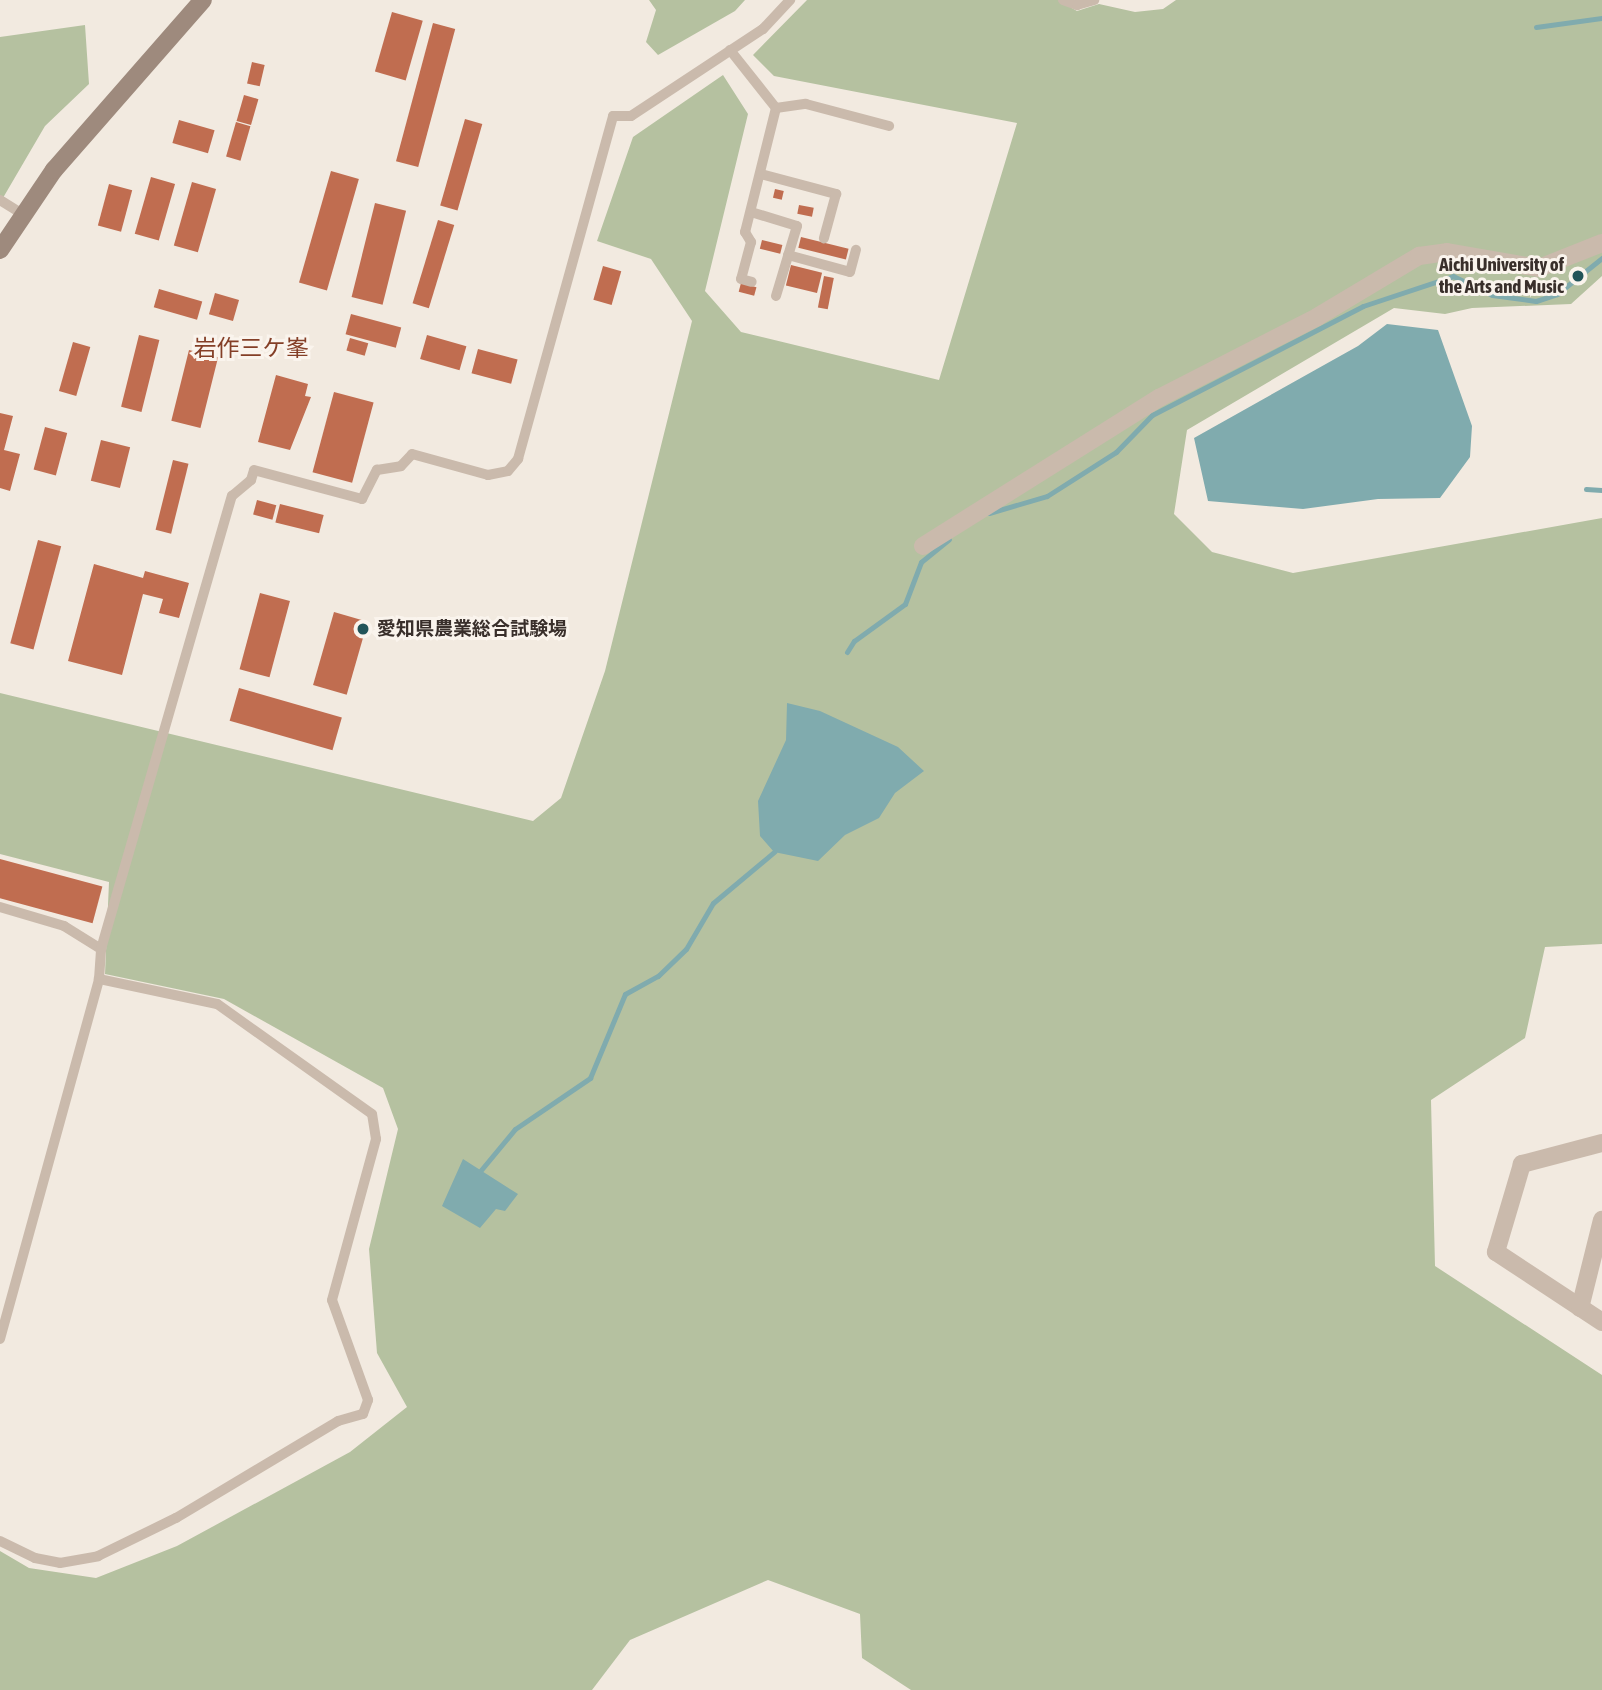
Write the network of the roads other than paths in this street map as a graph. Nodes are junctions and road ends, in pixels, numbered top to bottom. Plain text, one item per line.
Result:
1 (204, 0) edge
2 (790, 0) edge
3 (1063, 0) edge
4 (1094, 0) edge
5 (730, 50) junction
6 (776, 108) junction
7 (890, 126) dead end
8 (761, 174) junction
9 (0, 200) edge
10 (751, 212) junction
11 (22, 215) junction
12 (824, 237) dead end
13 (1602, 243) edge
14 (0, 250) edge
15 (856, 250) dead end
16 (788, 255) junction
17 (752, 282) dead end
18 (776, 296) dead end
19 (923, 546) dead end
20 (0, 906) edge
21 (100, 949) junction
22 (99, 979) junction
23 (1602, 1143) edge
24 (1602, 1220) edge
25 (1580, 1308) junction
26 (1602, 1322) edge
27 (0, 1339) edge
28 (0, 1541) edge

1 - 11 street
2 - 5 lane
3 - 4 lane
5 - 6 lane
5 - 21 lane
6 - 7 lane
6 - 8 lane
8 - 10 lane
8 - 12 lane
9 - 11 lane
10 - 16 lane
10 - 17 lane
11 - 14 street
13 - 19 street
15 - 16 lane
16 - 18 lane
20 - 21 lane
21 - 22 lane
22 - 27 lane
22 - 28 lane
23 - 25 street
24 - 25 street
25 - 26 street

